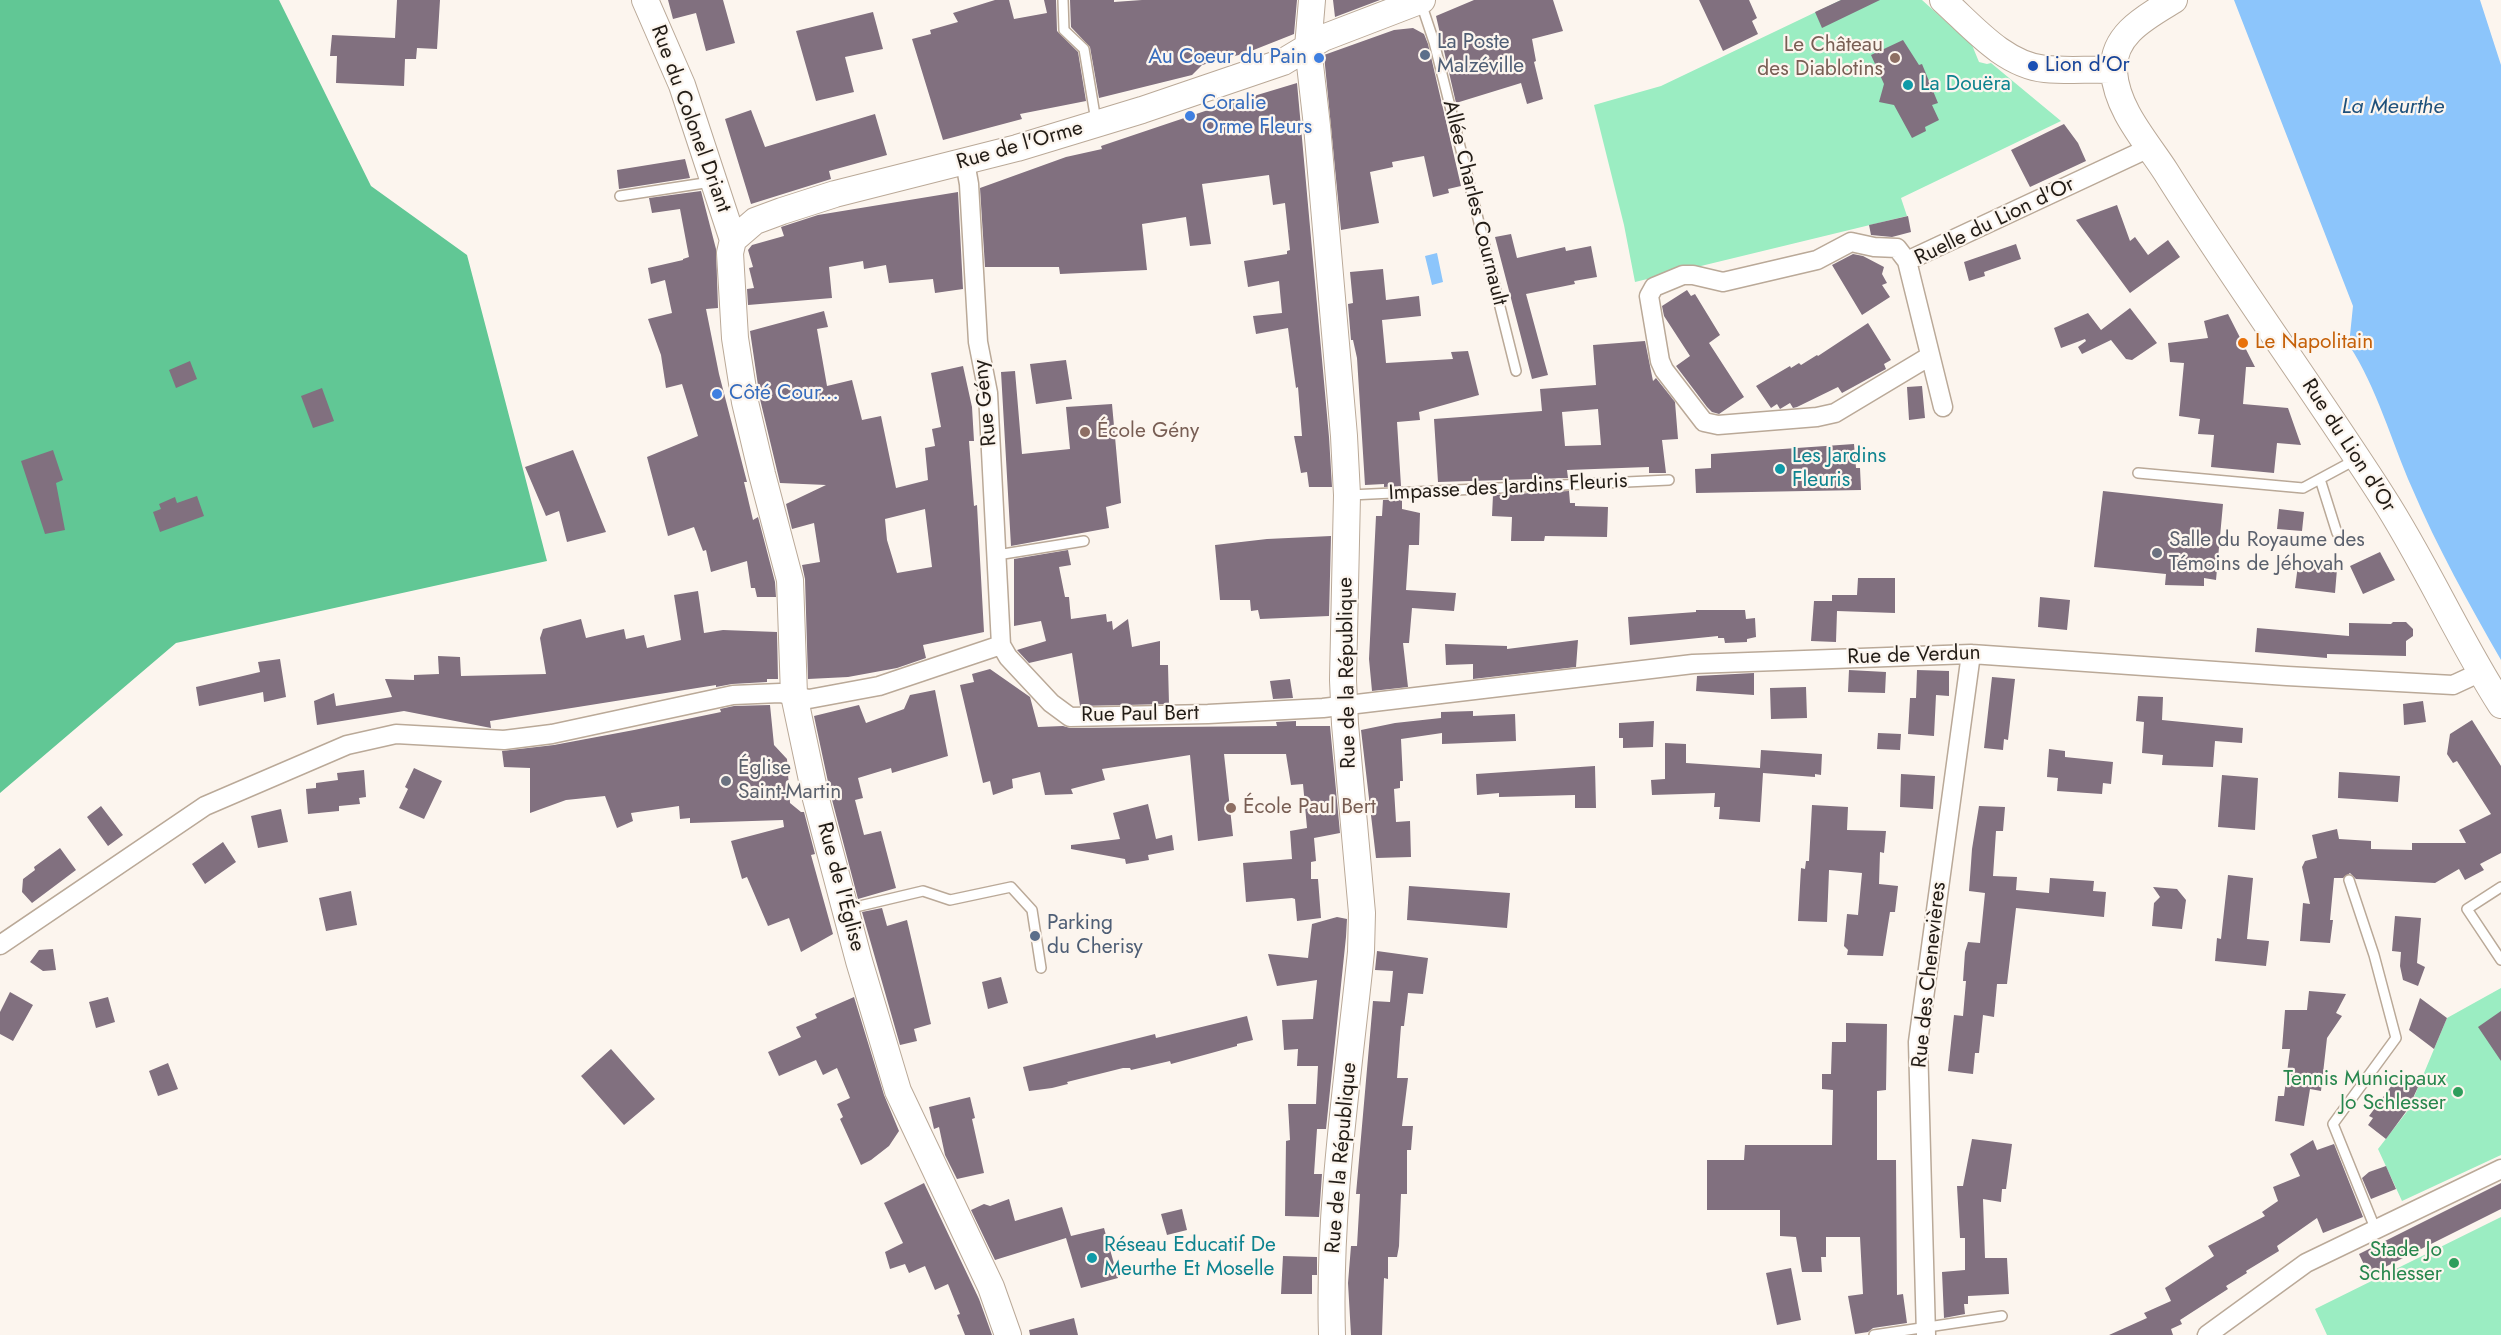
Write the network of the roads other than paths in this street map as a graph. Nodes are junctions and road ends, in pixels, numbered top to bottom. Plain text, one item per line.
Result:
1 (645, 0) edge
2 (1063, 0) edge
3 (1312, 0) edge
4 (1943, 0) edge
5 (2174, 0) edge
6 (1421, 1) edge
7 (1308, 47) junction
8 (2114, 70) junction
9 (1096, 124) junction
10 (2149, 148) junction
11 (965, 162) junction
12 (713, 181) junction
13 (620, 196) dead end
14 (733, 240) junction
15 (1907, 261) junction
16 (1930, 356) junction
17 (1516, 371) dead end
18 (1943, 407) dead end
19 (2357, 459) junction
20 (2138, 473) dead end
21 (2320, 479) junction
22 (1669, 480) dead end
23 (1347, 495) junction
24 (2337, 533) dead end
25 (1084, 541) dead end
26 (997, 555) junction
27 (1001, 645) junction
28 (1971, 654) junction
29 (2481, 672) junction
30 (794, 695) junction
31 (1344, 705) junction
32 (2501, 705) edge
33 (2349, 880) dead end
34 (2501, 886) edge
35 (845, 910) junction
36 (0, 945) edge
37 (2501, 960) edge
38 (1041, 968) dead end
39 (2501, 1169) edge
40 (2375, 1228) junction
41 (2002, 1316) dead end
42 (1926, 1330) edge
43 (1008, 1335) edge
44 (1332, 1335) edge
45 (1874, 1335) edge
46 (2207, 1335) edge

1 - 12 main road, Rue du Colonel Driant
2 - 9 lane
3 - 7 main road, Rue de la République
4 - 8 main road
5 - 8 main road, Rue du Lion d'Or
6 - 7 main road, Rue de l'Orme
6 - 17 lane, Allée Charles Cournault
7 - 9 main road, Rue de l'Orme
7 - 23 main road, Rue de la République
8 - 10 main road, Rue du Lion d'Or
9 - 11 main road, Rue de l'Orme
10 - 15 street, Ruelle du Lion d'Or
10 - 19 main road, Rue du Lion d'Or
11 - 14 main road, Rue de l'Orme
11 - 26 street, Rue Gény
12 - 13 lane
12 - 14 main road, Rue du Colonel Driant
14 - 30 main road, Rue de l'Église
15 - 16 street, Ruelle du Lion d'Or
15 - 16 street
16 - 18 street, Ruelle du Lion d'Or
19 - 21 lane
19 - 29 main road, Rue du Lion d'Or
20 - 21 lane
21 - 24 lane
22 - 23 lane, Impasse des Jardins Fleuris
23 - 31 main road, Rue de la République
25 - 26 lane
26 - 27 street, Rue Gény
27 - 30 street
27 - 31 street, Rue Paul Bert
28 - 29 street, Rue de Verdun
28 - 31 street, Rue de Verdun
28 - 42 street, Rue des Chenevières
29 - 32 main road, Rue du Lion d'Or
30 - 35 main road, Rue de l'Église
30 - 36 street
31 - 44 main road, Rue de la République
33 - 40 lane
34 - 37 lane
35 - 38 lane
35 - 43 main road, Rue de l'Église
39 - 40 street
40 - 46 street
41 - 42 lane
42 - 45 lane

